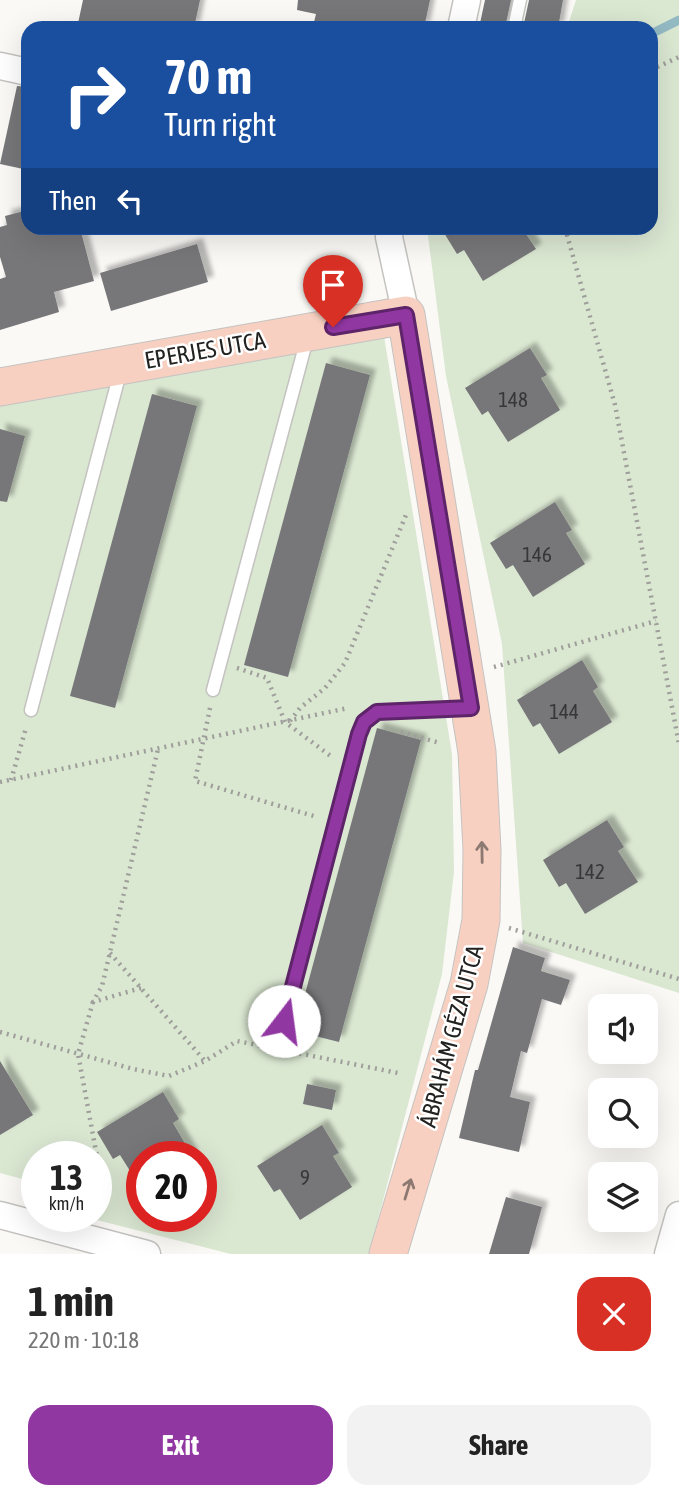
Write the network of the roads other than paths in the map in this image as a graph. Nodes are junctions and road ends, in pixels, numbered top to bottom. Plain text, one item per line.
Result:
1 (467, 0) edge
2 (520, 0) edge
3 (462, 21) edge
4 (516, 21) edge
5 (0, 66) edge
6 (21, 70) edge
7 (389, 235) edge
8 (406, 315) junction
9 (309, 332) junction
10 (122, 365) junction
11 (0, 387) edge
12 (213, 690) road end
13 (468, 692) junction
14 (30, 710) road end
15 (284, 1021) dead end
16 (0, 1214) edge
17 (679, 1215) edge
18 (81, 1246) edge
19 (147, 1254) edge
20 (388, 1254) edge
21 (668, 1254) edge

1 - 3 street
2 - 4 lane
5 - 6 street
7 - 8 street
8 - 9 street, EPERJES UTCA
8 - 13 street, ÁBRAHÁM GÉZA UTCA
9 - 10 street, EPERJES UTCA
9 - 12 lane
10 - 11 street, EPERJES UTCA
10 - 14 lane
13 - 15 lane
20 -> 13 street, ÁBRAHÁM GÉZA UTCA
16 - 18 street
17 - 21 street
18 - 19 street

